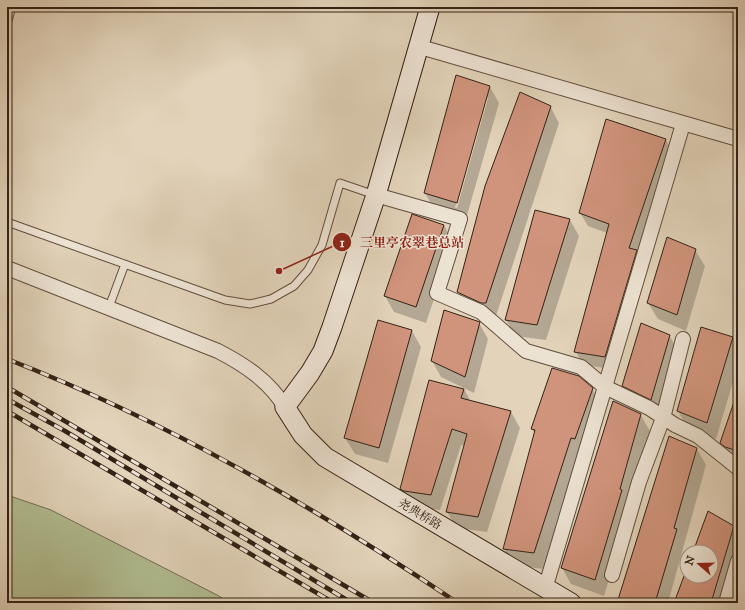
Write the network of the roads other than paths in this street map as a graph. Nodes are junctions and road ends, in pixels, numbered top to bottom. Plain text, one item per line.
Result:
1 (12, 7) edge
2 (430, 7) edge
3 (7, 24) edge
4 (417, 46) junction
5 (683, 124) junction
6 (738, 140) edge
7 (376, 195) junction
8 (7, 222) edge
9 (125, 264) junction
10 (7, 268) edge
11 (109, 307) junction
12 (683, 339) dead end
13 (605, 387) junction
14 (285, 407) junction
15 (664, 418) junction
16 (738, 468) edge
17 (738, 561) edge
18 (612, 575) dead end
19 (545, 589) junction
20 (571, 603) edge
21 (726, 603) edge

1 - 3 lane
2 - 4 street
4 - 5 street
4 - 7 street
5 - 6 street
5 - 13 street
7 - 9 lane
7 - 13 street
7 - 14 street
8 - 9 lane
9 - 11 lane
10 - 11 street
11 - 14 street
12 - 15 street
13 - 15 street
13 - 19 street
14 - 19 street, 尧典桥路
15 - 16 street
15 - 18 street
17 - 21 street
19 - 20 street, 尧典桥路

